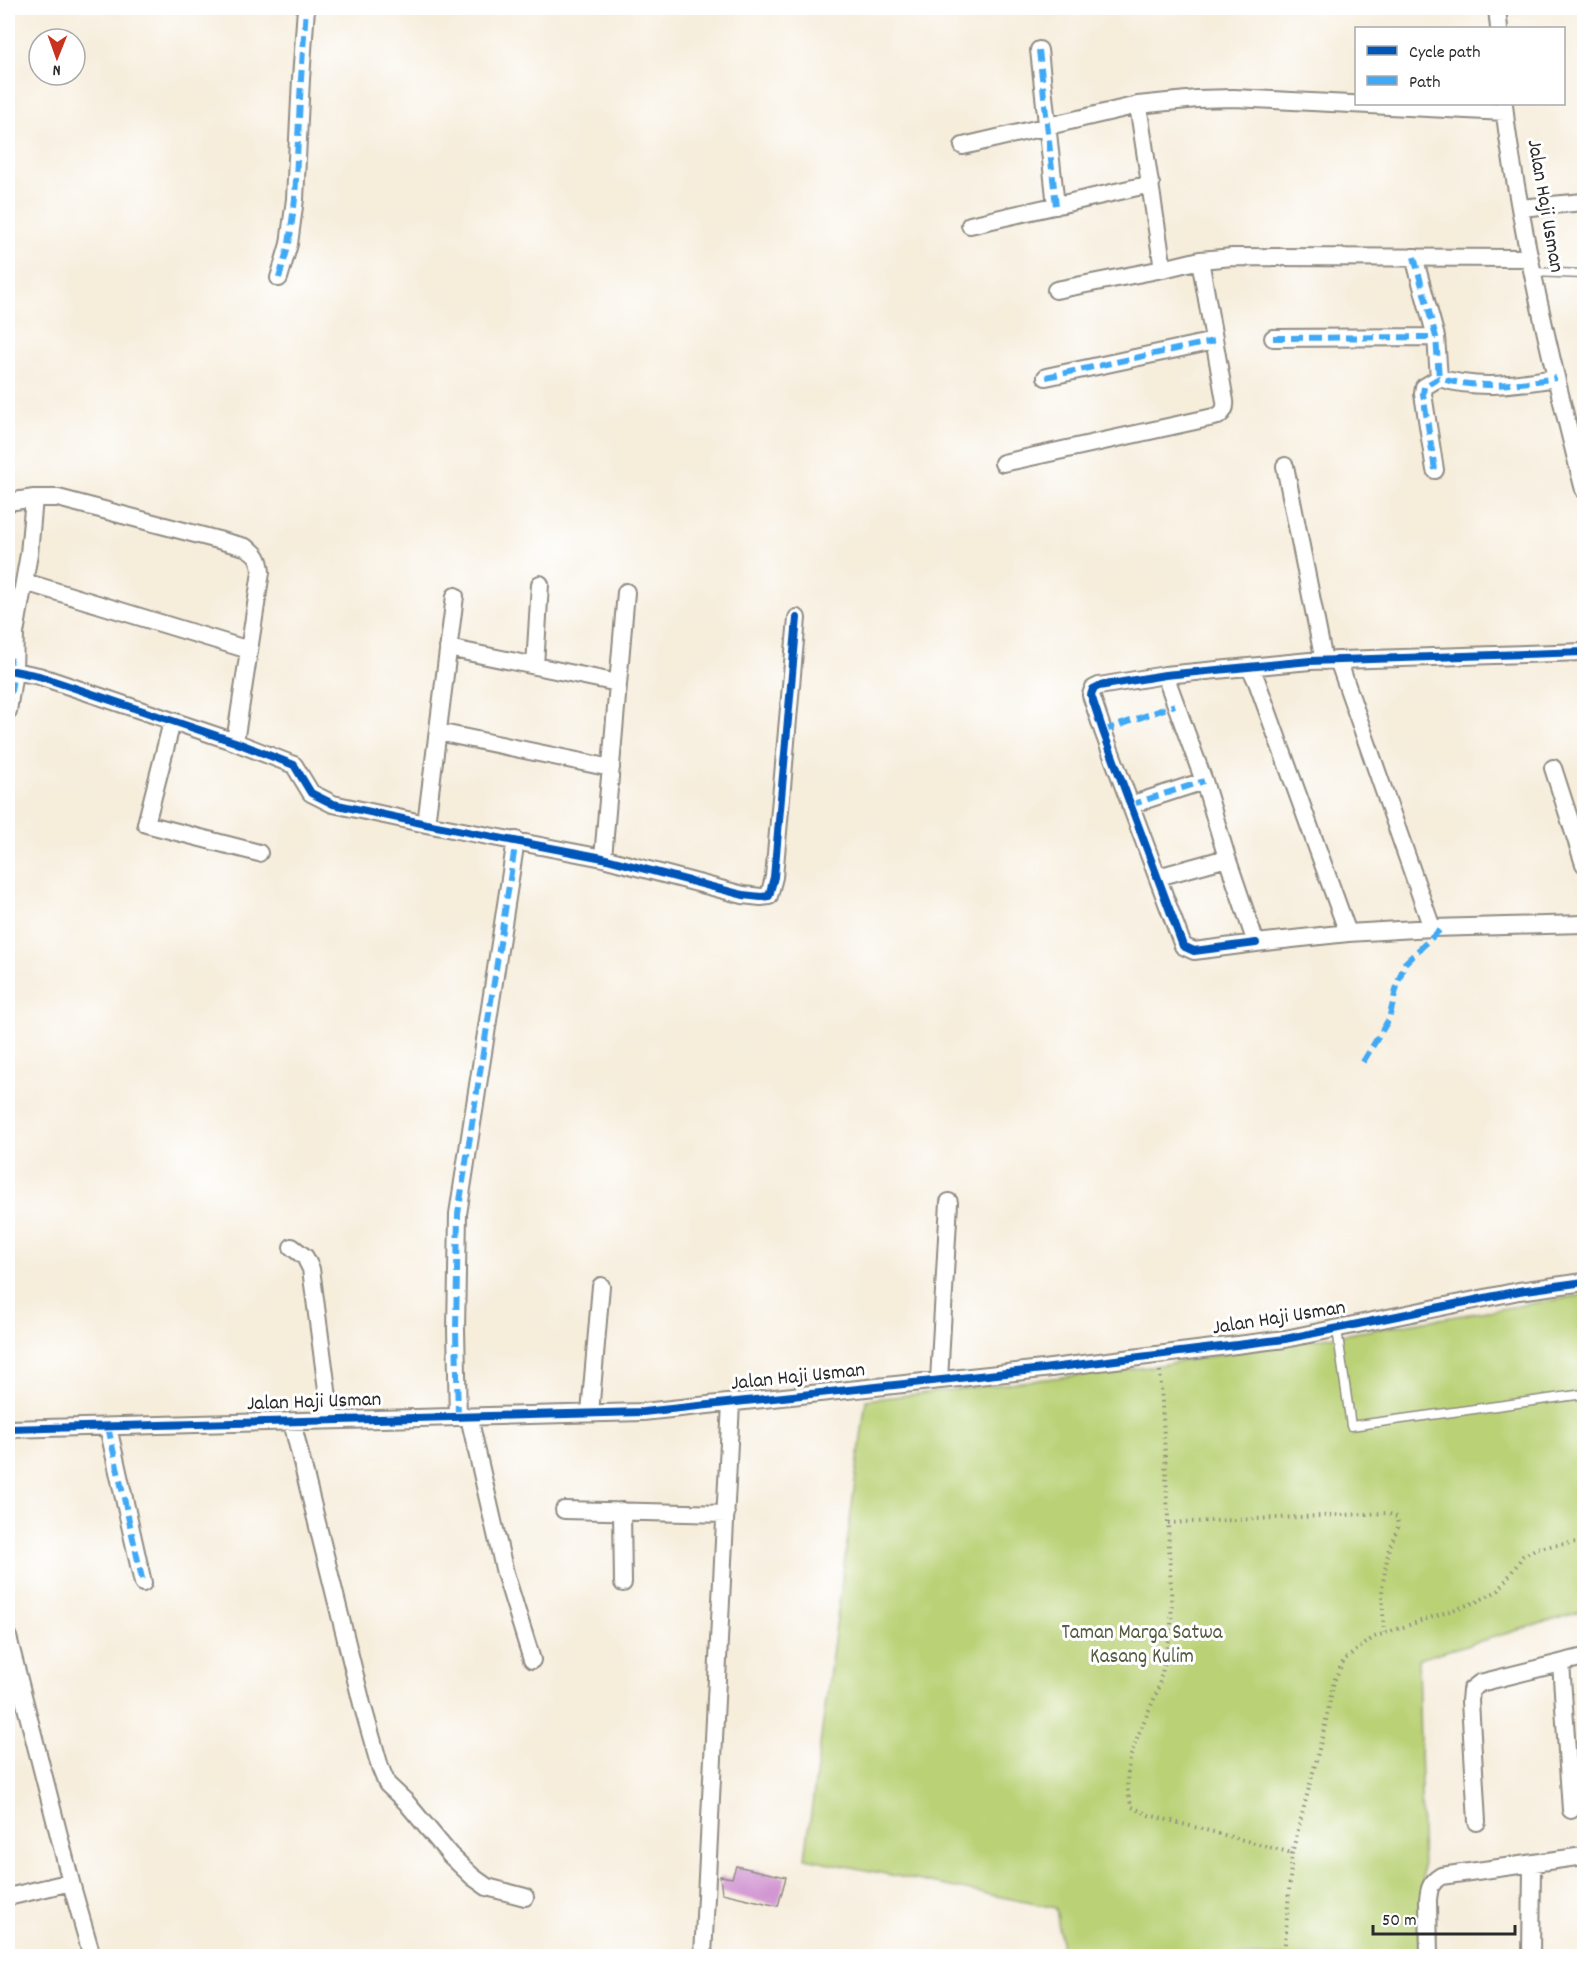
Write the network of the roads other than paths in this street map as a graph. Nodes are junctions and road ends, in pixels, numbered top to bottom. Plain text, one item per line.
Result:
1 (306, 8) edge
2 (1497, 8) edge
3 (1499, 27) edge
4 (1039, 50) dead end
5 (1355, 102) edge
6 (1138, 105) junction
7 (1423, 105) edge
8 (1504, 108) edge
9 (1047, 126) junction
10 (963, 146) dead end
11 (1151, 184) junction
12 (1584, 202) edge
13 (1056, 206) junction
14 (1520, 208) junction
15 (970, 225) dead end
16 (1413, 258) junction
17 (1200, 260) junction
18 (1530, 265) junction
19 (1163, 269) junction
20 (1584, 274) edge
21 (279, 278) dead end
22 (1056, 290) dead end
23 (1436, 337) junction
24 (1273, 338) dead end
25 (1214, 341) junction
26 (1046, 377) dead end
27 (1439, 378) junction
28 (1556, 378) junction
29 (1004, 463) dead end
30 (1285, 466) dead end
31 (1435, 470) dead end
32 (1584, 490) edge
33 (34, 498) junction
34 (8, 502) edge
35 (25, 582) junction
36 (540, 584) dead end
37 (626, 592) dead end
38 (455, 596) dead end
39 (797, 618) dead end
40 (448, 648) junction
41 (249, 650) junction
42 (1584, 652) edge
43 (1331, 660) junction
44 (11, 664) edge
45 (536, 666) junction
46 (1250, 667) junction
47 (1165, 675) junction
48 (618, 683) junction
49 (8, 711) edge
50 (172, 722) junction
51 (438, 732) junction
52 (235, 742) junction
53 (611, 768) junction
54 (1553, 768) dead end
55 (1203, 781) junction
56 (1130, 805) junction
57 (426, 824) junction
58 (516, 840) junction
59 (259, 853) dead end
60 (603, 858) junction
61 (1227, 858) junction
62 (1584, 864) edge
63 (1158, 877) junction
64 (1584, 924) edge
65 (1432, 928) junction
66 (1348, 933) junction
67 (1256, 943) junction
68 (950, 1202) dead end
69 (292, 1247) dead end
70 (1584, 1282) edge
71 (601, 1286) dead end
72 (1336, 1329) junction
73 (939, 1380) junction
74 (1584, 1394) edge
75 (731, 1403) junction
76 (590, 1413) junction
77 (463, 1417) junction
78 (331, 1420) junction
79 (292, 1422) junction
80 (108, 1427) junction
81 (8, 1430) edge
82 (564, 1510) dead end
83 (622, 1511) junction
84 (726, 1514) junction
85 (143, 1583) dead end
86 (623, 1583) dead end
87 (8, 1637) edge
88 (1584, 1657) edge
89 (532, 1660) dead end
90 (1562, 1663) junction
91 (1571, 1810) dead end
92 (1477, 1822) dead end
93 (1584, 1856) edge
94 (1532, 1864) junction
95 (70, 1882) junction
96 (525, 1897) dead end
97 (8, 1898) edge
98 (92, 1956) edge
99 (704, 1956) edge
100 (1429, 1956) edge
101 (1531, 1956) edge

1 - 21 street
2 - 3 street
4 - 9 street
5 - 6 street
6 - 9 street
6 - 11 street
7 - 8 street
8 - 14 street, Jalan Haji Usman
9 - 10 street
9 - 13 street
11 - 13 street
11 - 19 street
12 - 14 street
13 - 15 street
14 - 18 street, Jalan Haji Usman
16 - 17 street
16 - 18 street
16 - 23 street
17 - 19 street
17 - 25 street
18 - 20 lane
18 - 28 street, Jalan Haji Usman
19 - 22 street
23 - 24 street
23 - 27 street
25 - 26 street
25 - 29 street
27 - 28 street
27 - 31 street
28 - 32 street, Jalan Haji Usman
30 - 43 street
33 - 34 street
33 - 35 street
33 - 41 street
35 - 41 street
35 - 44 street
36 - 45 street
37 - 48 street
38 - 40 street
39 - 60 street
40 - 45 street
40 - 51 street
41 - 52 street
42 - 43 street
43 - 46 street
43 - 65 street
44 - 49 street
44 - 50 street
45 - 48 street
46 - 47 street
46 - 66 street
47 - 55 street
47 - 56 street
48 - 53 street
50 - 52 street
50 - 59 street
51 - 53 street
51 - 57 street
52 - 57 street
53 - 60 street
54 - 62 street
55 - 56 street
55 - 61 street
56 - 63 street
57 - 58 street
58 - 60 street
58 - 77 street
61 - 63 street
61 - 67 street
63 - 67 street
64 - 65 street
65 - 66 street
66 - 67 street
68 - 73 street
69 - 78 street
70 - 72 street, Jalan Haji Usman
71 - 76 street
72 - 73 street, Jalan Haji Usman
72 - 74 lane
73 - 75 street, Jalan Haji Usman
75 - 76 street, Jalan Haji Usman
75 - 84 street
76 - 77 street, Jalan Haji Usman
77 - 78 street, Jalan Haji Usman
77 - 89 street
78 - 79 street, Jalan Haji Usman
79 - 80 street, Jalan Haji Usman
79 - 96 street
80 - 81 street, Jalan Haji Usman
80 - 85 street
82 - 83 street
83 - 84 street
83 - 86 street
84 - 99 street
87 - 95 street
88 - 90 street
90 - 91 street
90 - 92 street
93 - 94 street
94 - 100 street
94 - 101 street
95 - 97 street
95 - 98 street

